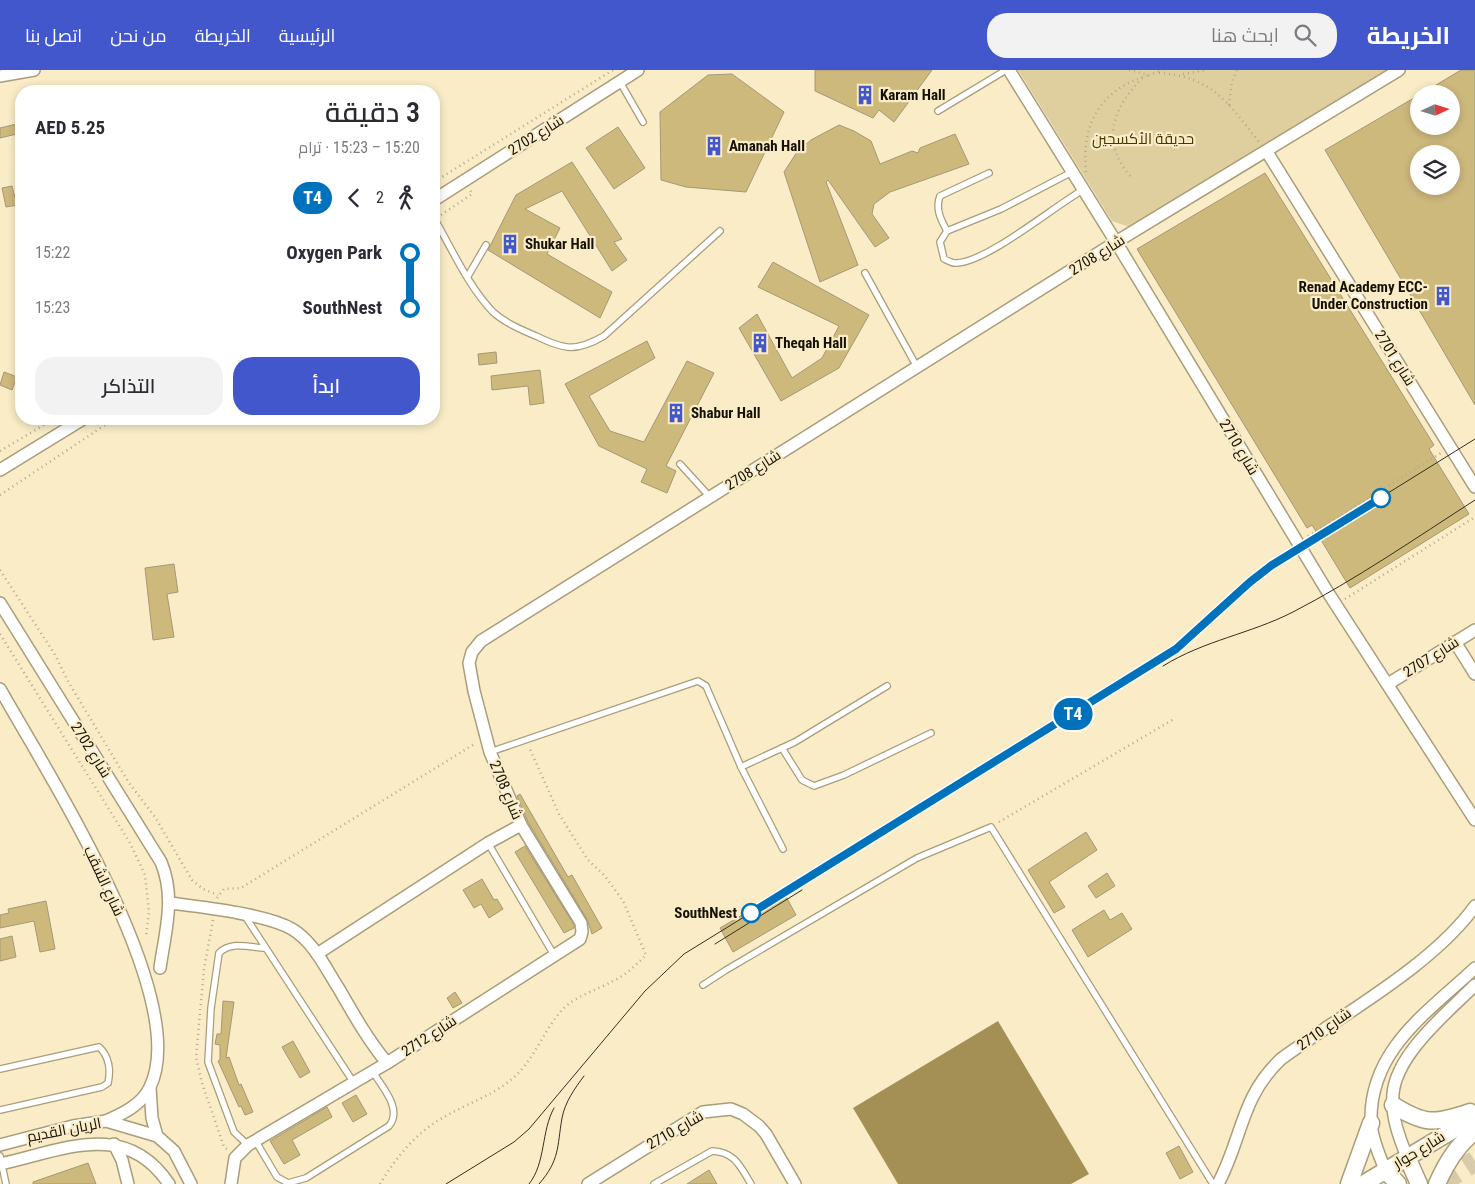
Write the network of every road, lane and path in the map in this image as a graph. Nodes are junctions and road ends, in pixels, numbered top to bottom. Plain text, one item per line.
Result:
1 (34, 70) edge
2 (613, 70) edge
3 (638, 70) edge
4 (1007, 70) edge
5 (1129, 70) edge
6 (1163, 70) edge
7 (1207, 70) edge
8 (1237, 70) edge
9 (1400, 70) edge
10 (1159, 73) junction
11 (1149, 75) junction
12 (1180, 75) junction
13 (0, 76) edge
14 (1143, 77) junction
15 (620, 82) junction
16 (1229, 105) junction
17 (938, 111) dead end
18 (644, 122) dead end
19 (1267, 152) junction
20 (1072, 172) junction
21 (989, 174) dead end
22 (1130, 176) dead end
23 (440, 178) edge
24 (1085, 193) junction
25 (440, 196) edge
26 (440, 228) edge
27 (720, 231) dead end
28 (948, 231) junction
29 (1116, 242) junction
30 (486, 245) dead end
31 (865, 274) dead end
32 (468, 276) junction
33 (917, 367) junction
34 (44, 425) edge
35 (73, 425) edge
36 (105, 425) edge
37 (1451, 447) junction
38 (0, 451) edge
39 (680, 464) dead end
40 (0, 470) edge
41 (1475, 487) edge
42 (0, 495) edge
43 (710, 497) junction
44 (1475, 518) edge
45 (1297, 543) junction
46 (0, 570) edge
47 (0, 603) edge
48 (1338, 605) junction
49 (1475, 630) edge
50 (0, 634) edge
51 (1455, 642) junction
52 (1475, 674) edge
53 (1388, 684) junction
54 (888, 686) dead end
55 (0, 689) edge
56 (1174, 719) dead end
57 (931, 733) dead end
58 (782, 748) junction
59 (490, 752) junction
60 (741, 767) junction
61 (1475, 820) edge
62 (521, 825) junction
63 (991, 827) junction
64 (488, 843) junction
65 (783, 849) dead end
66 (218, 895) dead end
67 (170, 903) junction
68 (1475, 906) edge
69 (245, 916) junction
70 (146, 936) dead end
71 (264, 948) junction
72 (317, 954) junction
73 (554, 955) junction
74 (160, 968) dead end
75 (1475, 968) edge
76 (1475, 985) edge
77 (703, 986) dead end
78 (387, 1062) junction
79 (0, 1069) edge
80 (373, 1072) junction
81 (354, 1083) junction
82 (150, 1088) junction
83 (1393, 1106) junction
84 (0, 1110) edge
85 (1475, 1111) edge
86 (1475, 1117) edge
87 (106, 1121) junction
88 (1371, 1123) junction
89 (1475, 1131) edge
90 (157, 1136) junction
91 (252, 1143) junction
92 (114, 1144) junction
93 (0, 1145) edge
94 (1407, 1157) junction
95 (1, 1161) edge
96 (1388, 1177) edge
97 (6, 1184) edge
98 (128, 1184) edge
99 (169, 1184) edge
100 (192, 1184) edge
101 (231, 1184) edge
102 (588, 1184) edge
103 (654, 1184) edge
104 (751, 1184) edge
105 (795, 1184) edge
106 (1213, 1184) edge
107 (1218, 1184) edge
108 (1349, 1184) edge
109 (1364, 1184) edge
110 (1398, 1184) edge
111 (1409, 1184) edge
112 (1418, 1184) edge
113 (1437, 1184) edge

1 - 13 street
2 - 23 path
3 - 15 street, شارع 2702
4 - 17 lane
4 - 20 street, شارع 2710
5 - 11 path
6 - 10 path
7 - 12 path
8 - 16 path
9 - 19 street, شارع 2708
10 - 11 path
10 - 12 path
11 - 14 path
12 - 16 path
14 - 22 path
14 - 24 path
15 - 18 lane
15 - 25 street, شارع 2702
16 - 19 path
19 - 29 street, شارع 2708
19 - 37 street, شارع 2701
20 - 24 street, شارع 2710
20 - 28 lane
21 - 28 lane
24 - 28 lane
24 - 29 street, شارع 2710
26 - 32 lane
27 - 32 lane
29 - 33 street, شارع 2708
29 - 45 street, شارع 2710
30 - 32 lane
31 - 33 lane
33 - 43 street, شارع 2708
34 - 38 path
35 - 40 street
36 - 42 path
37 - 41 street, شارع 2701
37 - 45 path
39 - 43 lane
43 - 59 street, شارع 2708
44 - 48 path
45 - 48 street, شارع 2710
46 - 66 path
47 - 67 street, شارع 2702
48 - 53 street, شارع 2710
49 - 51 street, شارع 2707
50 - 70 path
51 - 52 street
51 - 53 street, شارع 2707
53 - 61 street, شارع 2710
54 - 58 lane
55 - 82 street, شارع الشقب
56 - 63 path
57 - 58 lane
58 - 60 lane
59 - 60 lane
59 - 62 street, شارع 2708
60 - 65 lane
62 - 64 street, شارع 2708
62 - 73 street, شارع 2712
63 - 77 lane
63 - 106 lane
64 - 72 street, شارع 2708
64 - 73 lane
67 - 69 street, شارع 2712
67 - 74 street, شارع 2702
68 - 107 street, شارع 2710
69 - 71 lane
69 - 72 street, شارع 2712
71 - 81 lane
71 - 91 lane
72 - 78 street, شارع 2712
73 - 78 street, شارع 2712
75 - 88 street
76 - 83 street
78 - 80 street
79 - 84 lane
80 - 81 street
80 - 91 lane
81 - 91 street
82 - 87 street
82 - 90 street, شارع الشقب
83 - 85 main road
83 - 94 street
86 - 94 main road, شارع حوار
87 - 90 street, الريان القديم
87 - 93 street, الريان القديم
88 - 96 street
88 - 108 main road
89 - 113 main road
90 - 100 street
91 - 101 street
92 - 95 street, الريان القديم
92 - 98 street
92 - 99 street, الريان القديم
94 - 96 main road, شارع حوار
94 - 111 main road
94 - 112 main road
95 - 97 lane
96 - 109 main road, شارع حوار
96 - 110 main road
102 - 105 street, شارع 2710
103 - 104 lane

